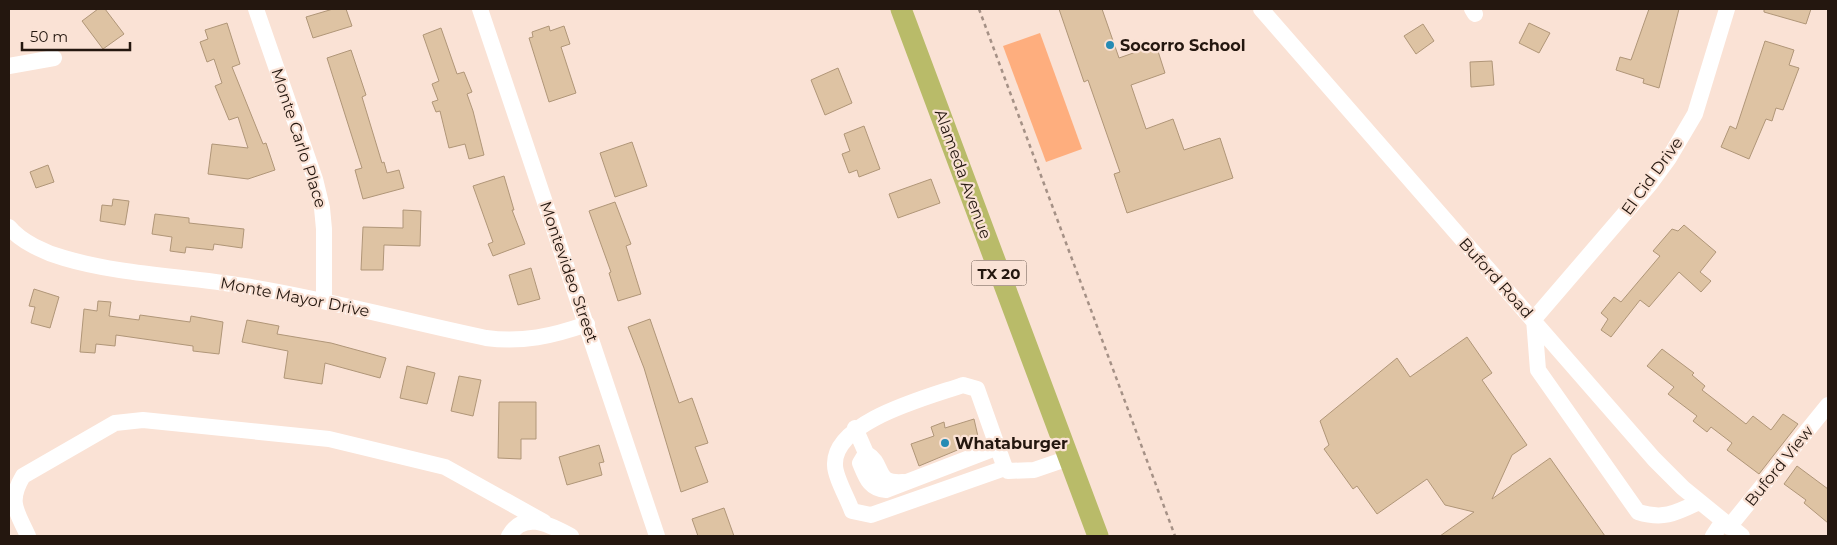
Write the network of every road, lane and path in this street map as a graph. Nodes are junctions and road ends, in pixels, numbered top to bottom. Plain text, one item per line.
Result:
1 (256, 9) edge
2 (480, 9) edge
3 (901, 9) edge
4 (979, 9) edge
5 (1261, 9) edge
6 (1727, 9) edge
7 (54, 58) dead end
8 (9, 66) edge
9 (9, 227) edge
10 (324, 300) junction
11 (1534, 319) junction
12 (587, 324) junction
13 (1828, 405) edge
14 (855, 428) junction
15 (998, 447) junction
16 (1069, 458) junction
17 (1005, 468) junction
18 (1699, 502) junction
19 (544, 522) junction
20 (1731, 528) edge
21 (28, 536) edge
22 (509, 536) edge
23 (571, 536) edge
24 (657, 536) edge
25 (1098, 536) edge
26 (1175, 536) edge
27 (1713, 536) edge

1 - 10 street, Monte Carlo Place
2 - 12 street, Montevideo Street
3 - 16 main road, Alameda Avenue / TX 20
4 - 26 path
5 - 11 street, Buford Road
6 - 11 street, El Cid Drive
7 - 8 street
9 - 10 street, Monte Mayor Drive
10 - 12 street, Monte Mayor Drive
11 - 18 street, Buford Road
11 - 18 street
12 - 24 street, Montevideo Street
13 - 20 street, Buford View
14 - 15 street
14 - 15 street
14 - 17 street
15 - 17 street
16 - 17 street
16 - 25 main road, Alameda Avenue / TX 20
18 - 20 street, Buford Road
19 - 21 street
19 - 22 street
19 - 23 street
20 - 27 street, Buford View

